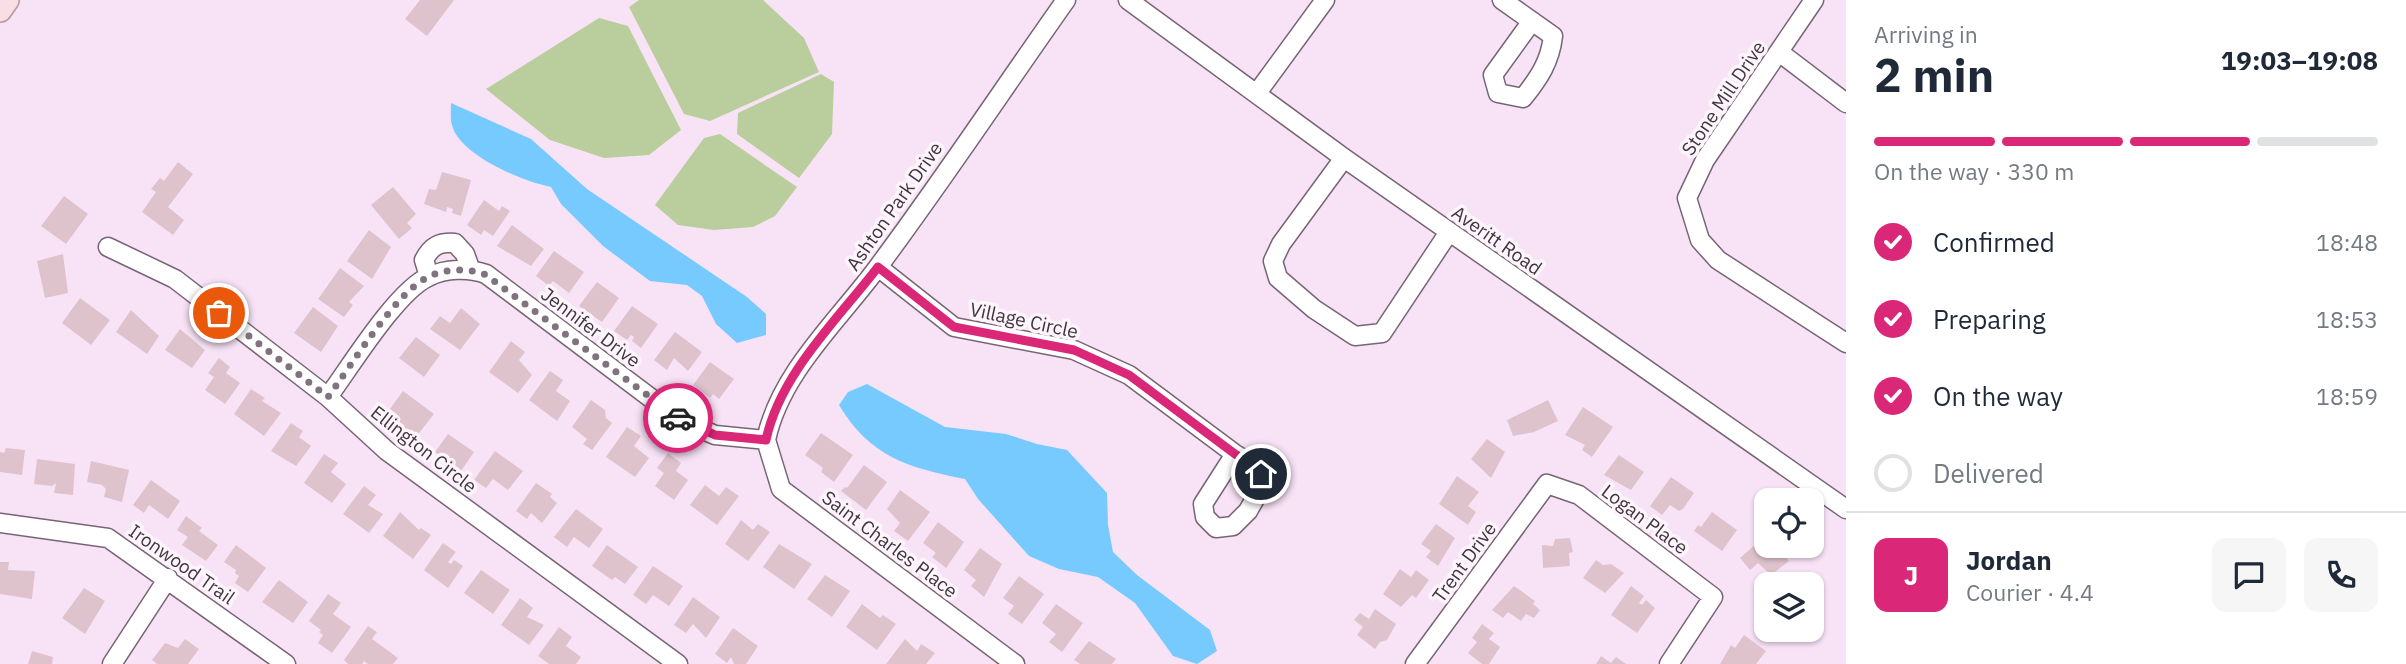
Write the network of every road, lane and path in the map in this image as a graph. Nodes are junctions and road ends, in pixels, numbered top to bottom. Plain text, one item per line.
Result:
1 (8, 0) edge
2 (1066, 0) edge
3 (1128, 0) edge
4 (1325, 0) edge
5 (1502, 0) edge
6 (1814, 0) edge
7 (0, 10) edge
8 (1532, 21) dead end
9 (1779, 52) junction
10 (1258, 93) junction
11 (1846, 103) edge
12 (1344, 158) junction
13 (1449, 232) junction
14 (108, 247) dead end
15 (878, 267) junction
16 (470, 268) junction
17 (429, 276) junction
18 (1846, 343) edge
19 (328, 397) junction
20 (766, 440) junction
21 (1235, 454) dead end
22 (1547, 484) joint
23 (1846, 509) edge
24 (0, 523) edge
25 (168, 578) junction
26 (111, 664) edge
27 (286, 664) edge
28 (678, 664) edge
29 (1015, 664) edge
30 (1415, 664) edge
31 (1669, 664) edge

1 - 7 main road
2 - 15 street, Ashton Park Drive
3 - 10 street, Averitt Road
4 - 10 street
5 - 8 street
6 - 9 street, Stone Mill Drive
9 - 11 street
9 - 18 street, Stone Mill Drive
10 - 12 street, Averitt Road
12 - 13 street, Averitt Road
12 - 13 street
13 - 23 street, Averitt Road
14 - 19 street, Ellington Circle
15 - 20 street, Ashton Park Drive
15 - 21 street, Village Circle
16 - 17 street
16 - 17 street, Jennifer Drive
16 - 20 street, Jennifer Drive
17 - 19 street
19 - 28 street, Ellington Circle
20 - 29 street, Saint Charles Place
22 - 30 street, Trent Drive
22 - 31 street, Logan Place
24 - 25 street, Ironwood Trail
25 - 26 street
25 - 27 street, Ironwood Trail

